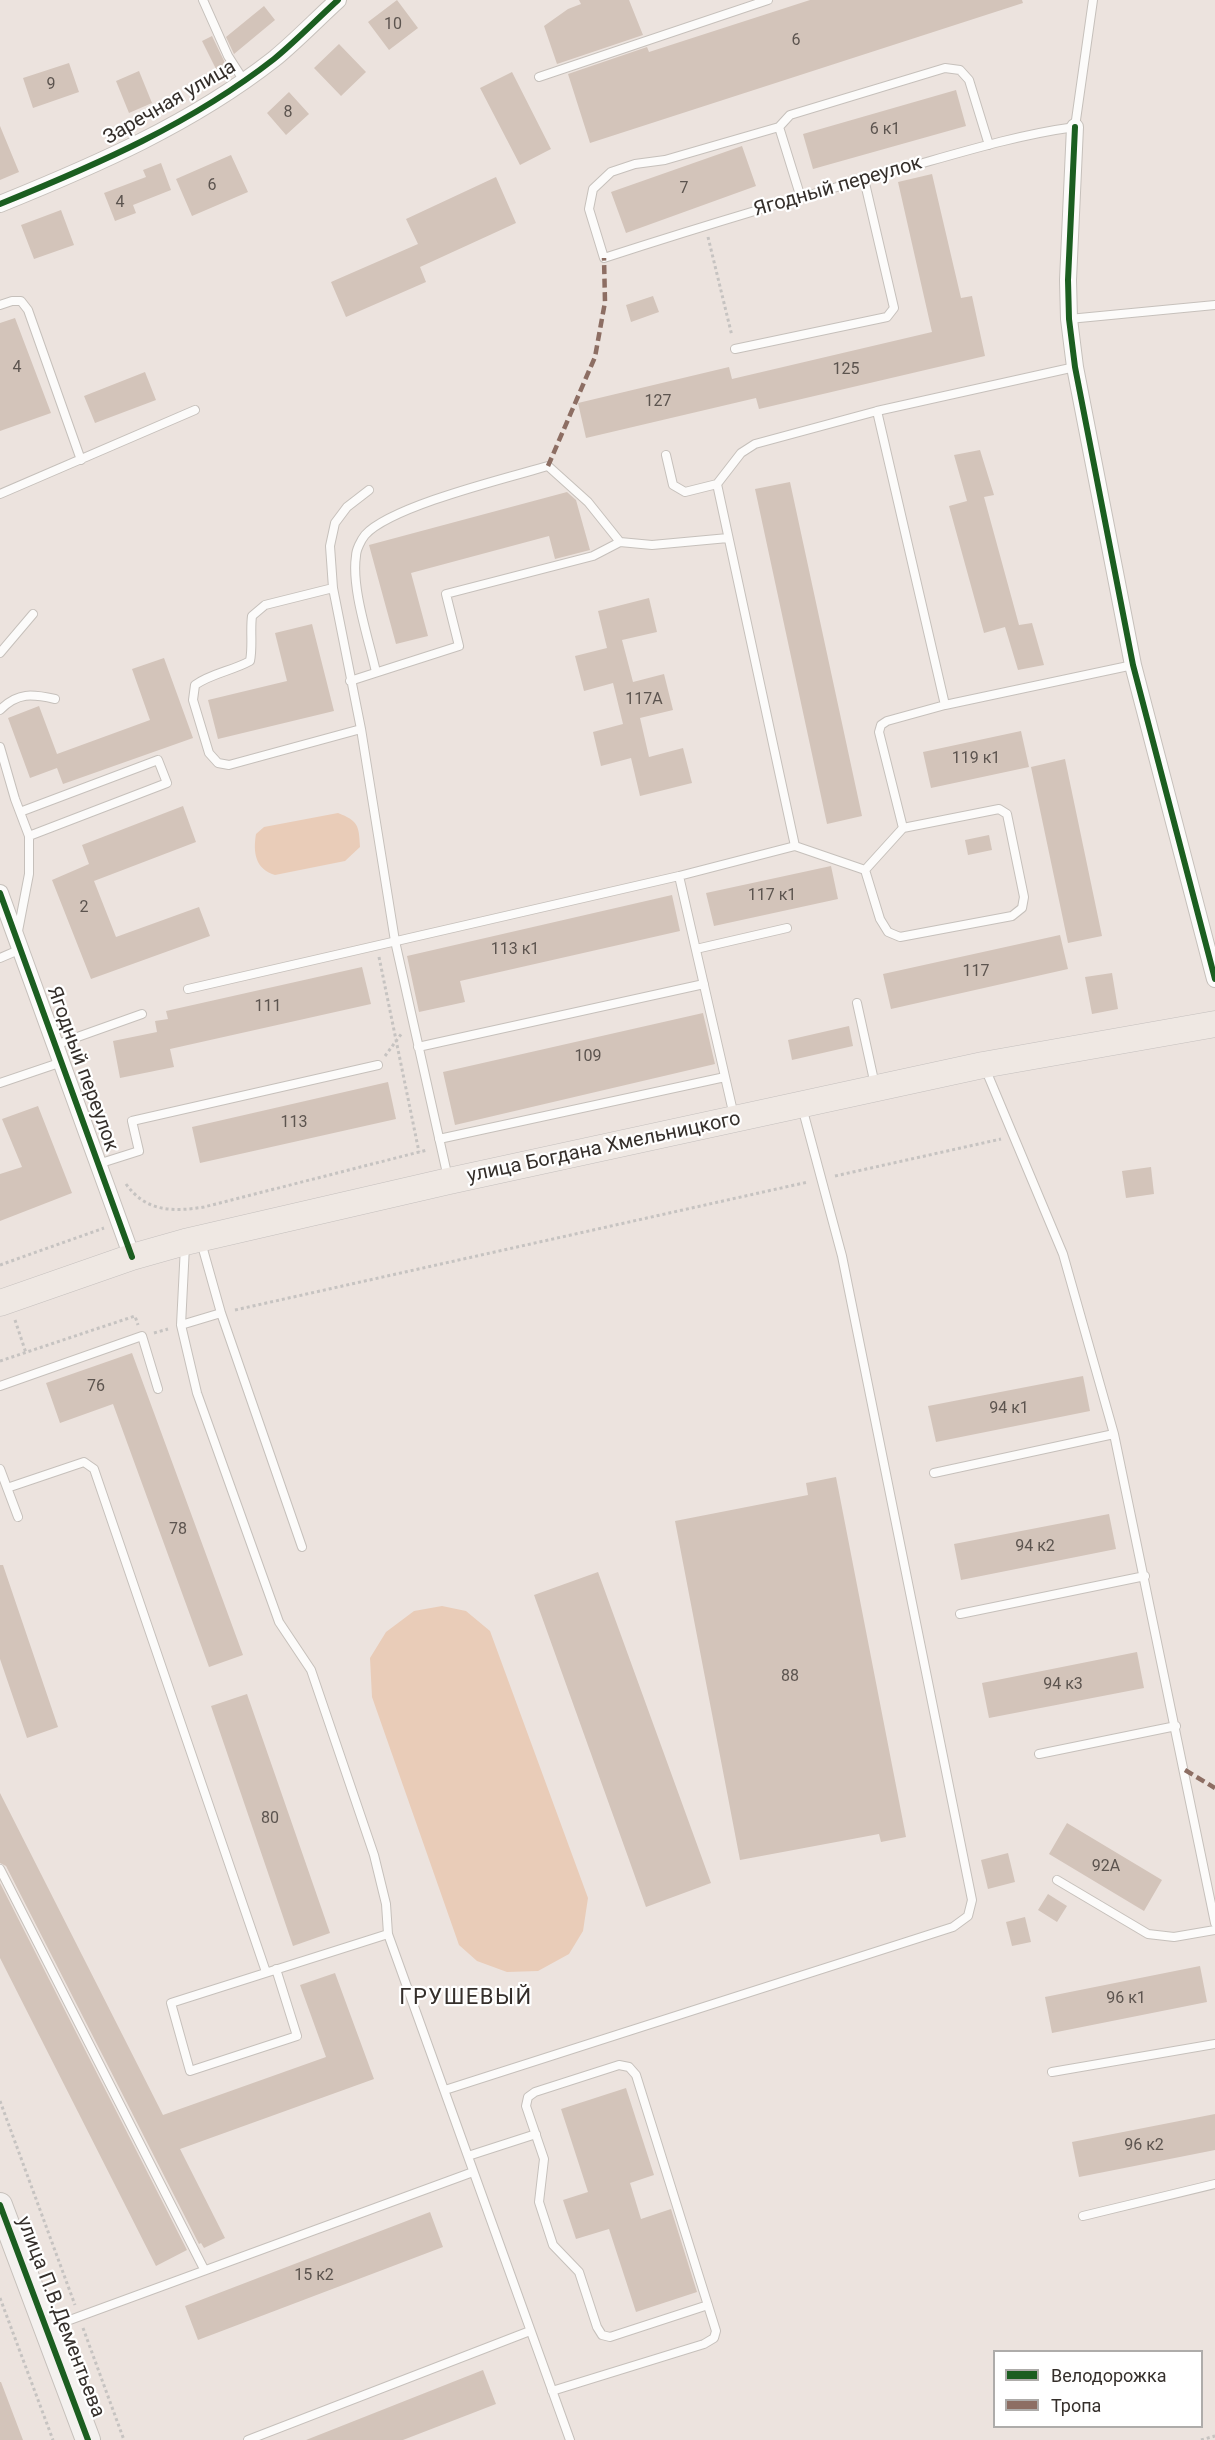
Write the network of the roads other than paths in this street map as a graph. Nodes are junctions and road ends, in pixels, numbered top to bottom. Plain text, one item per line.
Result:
1 (203, 0) edge
2 (338, 0) edge
3 (768, 0) edge
4 (1093, 0) edge
5 (539, 77) dead end
6 (244, 81) junction
7 (779, 127) junction
8 (1075, 127) junction
9 (989, 145) junction
10 (864, 179) junction
11 (801, 198) junction
12 (0, 204) edge
13 (0, 305) edge
14 (1215, 305) edge
15 (1069, 319) junction
16 (735, 349) road end
17 (1075, 367) junction
18 (195, 410) dead end
19 (877, 411) junction
20 (666, 455) dead end
21 (81, 460) junction
22 (717, 484) junction
23 (369, 490) dead end
24 (0, 494) edge
25 (728, 538) junction
26 (620, 542) junction
27 (333, 588) junction
28 (33, 614) dead end
29 (0, 653) edge
30 (1132, 665) junction
31 (376, 672) junction
32 (350, 681) junction
33 (55, 699) dead end
34 (945, 705) junction
35 (0, 710) edge
36 (361, 729) junction
37 (0, 747) edge
38 (20, 812) junction
39 (903, 828) junction
40 (29, 836) junction
41 (795, 846) junction
42 (865, 870) junction
43 (679, 876) junction
44 (0, 893) edge
45 (787, 928) dead end
46 (394, 941) junction
47 (19, 943) junction
48 (696, 949) junction
49 (0, 958) edge
50 (1215, 979) edge
51 (704, 984) junction
52 (188, 989) dead end
53 (857, 1003) dead end
54 (142, 1014) dead end
55 (1215, 1023) edge
56 (55, 1045) junction
57 (418, 1047) junction
58 (62, 1062) junction
59 (378, 1065) road end
60 (983, 1065) junction
61 (724, 1077) junction
62 (0, 1083) edge
63 (876, 1088) junction
64 (801, 1104) junction
65 (734, 1120) junction
66 (440, 1144) junction
67 (98, 1164) junction
68 (449, 1181) junction
69 (193, 1240) junction
70 (132, 1257) junction
71 (6, 1306) edge
72 (221, 1313) junction
73 (181, 1325) junction
74 (0, 1386) edge
75 (158, 1389) dead end
76 (1114, 1434) junction
77 (0, 1469) edge
78 (934, 1473) dead end
79 (7, 1488) junction
80 (18, 1516) dead end
81 (302, 1547) dead end
82 (1145, 1576) junction
83 (960, 1614) dead end
84 (1176, 1726) junction
85 (1039, 1754) dead end
86 (0, 1869) edge
87 (1058, 1880) dead end
88 (1215, 1923) edge
89 (1215, 1930) edge
90 (388, 1934) junction
91 (276, 1969) junction
92 (266, 1972) junction
93 (1215, 2044) edge
94 (1052, 2072) dead end
95 (445, 2090) junction
96 (536, 2134) junction
97 (468, 2156) junction
98 (473, 2172) junction
99 (1215, 2184) edge
100 (0, 2205) edge
101 (1083, 2216) dead end
102 (204, 2269) junction
103 (708, 2305) junction
104 (46, 2328) junction
105 (530, 2331) junction
106 (552, 2391) junction
107 (88, 2440) edge
108 (248, 2440) edge
109 (570, 2440) edge

1 - 6 lane
2 - 6 street, Заречная улица
3 - 5 lane
4 - 8 lane
6 - 12 street, Заречная улица
7 - 9 lane
7 - 11 lane
7 - 11 lane, Ягодный переулок
8 - 9 lane, Ягодный переулок
8 - 15 street
9 - 10 lane, Ягодный переулок
10 - 11 lane, Ягодный переулок
10 - 16 lane
13 - 21 lane
14 - 15 lane
15 - 17 street
17 - 19 lane
17 - 30 street
18 - 21 lane
19 - 22 lane
19 - 34 lane
20 - 22 lane
21 - 24 lane
22 - 25 lane
23 - 27 lane
25 - 26 lane
25 - 41 lane
26 - 31 lane
26 - 31 lane
27 - 32 lane
27 - 36 lane
28 - 29 lane
30 - 34 lane
30 - 50 street
31 - 32 lane
32 - 36 lane
33 - 35 lane
34 - 39 lane
36 - 46 lane
37 - 38 lane
38 - 40 lane
38 - 40 lane
39 - 42 lane
39 - 42 lane
40 - 47 lane
41 - 42 lane
41 - 43 lane
43 - 46 lane
43 - 48 lane
44 - 47 street, Ягодный переулок
45 - 48 lane
46 - 52 lane
46 - 57 lane
47 - 49 lane
47 - 56 street, Ягодный переулок
48 - 51 lane
51 - 57 lane
51 - 61 lane
53 - 63 lane
54 - 56 lane
55 - 60 main road, улица Богдана Хмельницкого
56 - 58 street, Ягодный переулок
57 - 66 lane
58 - 62 lane
58 - 67 street, Ягодный переулок
59 - 67 lane
60 - 63 main road, улица Богдана Хмельницкого
60 - 76 lane
61 - 65 lane
61 - 66 lane
63 - 64 main road, улица Богдана Хмельницкого
64 - 65 main road, улица Богдана Хмельницкого
64 - 95 lane
65 - 68 main road, улица Богдана Хмельницкого
66 - 68 lane
67 - 70 street, Ягодный переулок
68 - 69 main road, улица Богдана Хмельницкого
69 - 70 main road, улица Богдана Хмельницкого
69 - 72 lane
69 - 73 lane
70 - 71 main road, улица Богдана Хмельницкого
72 - 73 lane
72 - 81 lane
73 - 90 lane
74 - 75 lane
76 - 78 lane
76 - 82 lane
77 - 79 lane
79 - 80 lane
79 - 92 lane
82 - 83 lane
82 - 84 lane
84 - 85 lane
84 - 88 lane
86 - 102 lane
87 - 89 lane
90 - 91 lane
90 - 95 lane
91 - 92 lane
91 - 92 lane
93 - 94 lane
95 - 97 lane
96 - 97 lane
96 - 103 lane
96 - 103 lane
97 - 98 lane
98 - 102 lane
98 - 105 lane
99 - 101 lane
100 - 104 street, улица П.В.Дементьева
102 - 104 lane
103 - 106 lane
104 - 107 street, улица П.В.Дементьева
105 - 106 lane
105 - 108 lane
106 - 109 lane

